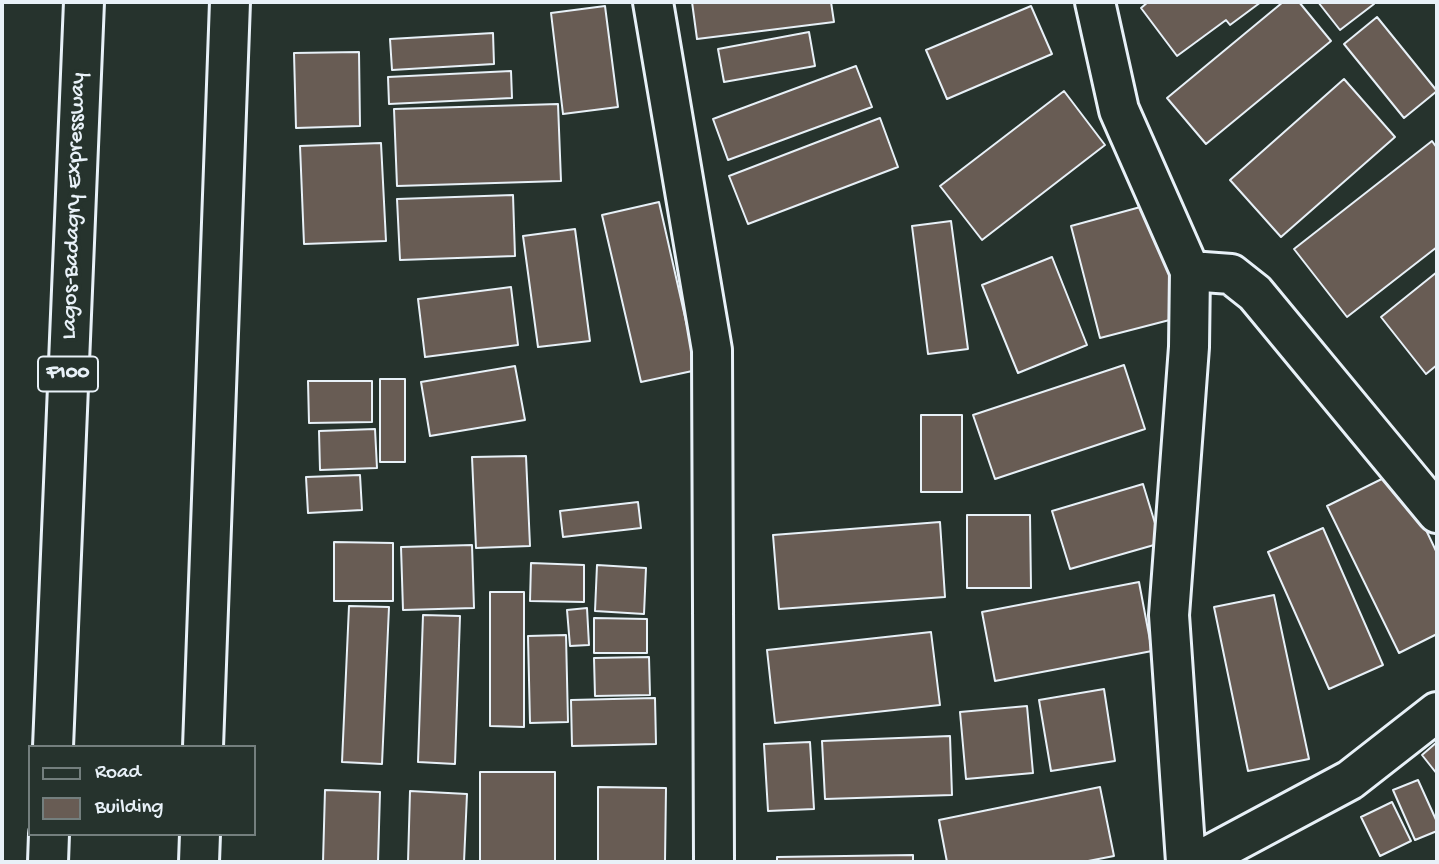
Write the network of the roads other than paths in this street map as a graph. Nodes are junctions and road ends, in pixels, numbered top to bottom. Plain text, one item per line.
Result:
1 (84, 2) edge
2 (230, 2) edge
3 (653, 2) edge
4 (1095, 2) edge
5 (1190, 271) junction
6 (1437, 513) edge
7 (1437, 712) edge
8 (53, 745) edge
9 (203, 745) edge
10 (49, 836) edge
11 (200, 836) edge
12 (48, 862) edge
13 (199, 862) edge
14 (714, 862) edge
15 (1186, 862) edge
16 (1198, 862) edge

1 - 8 main road, Lagos-Badagry Expressway / F100
2 - 9 main road
3 - 14 main road
4 - 5 main road
5 - 6 main road
5 - 15 main road
7 - 16 main road
10 - 12 main road
11 - 13 main road

